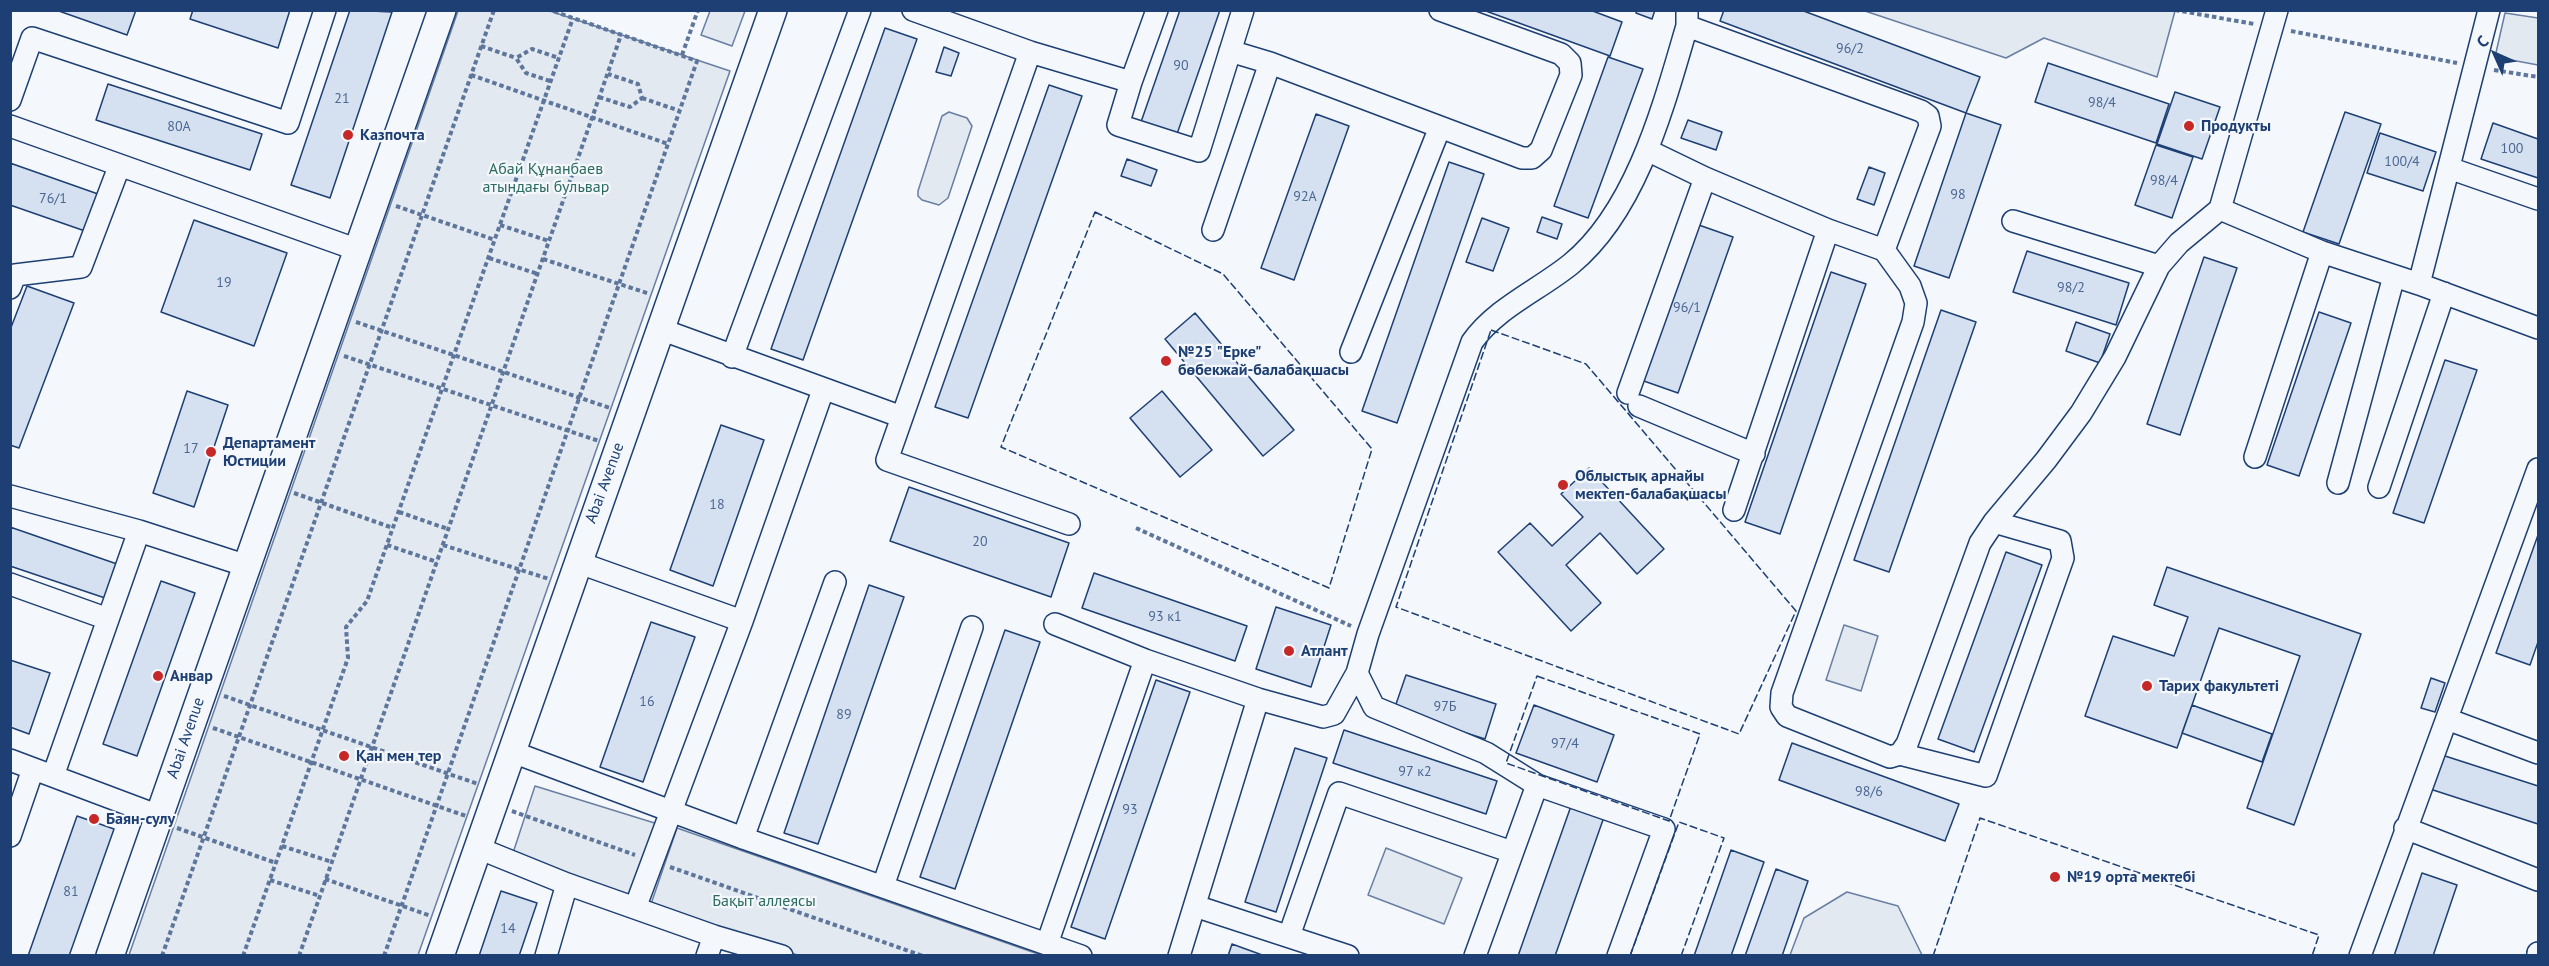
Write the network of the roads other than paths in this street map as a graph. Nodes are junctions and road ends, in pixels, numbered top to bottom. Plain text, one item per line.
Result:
1 (325, 10) edge
2 (442, 10) edge
3 (773, 10) edge
4 (860, 10) edge
5 (913, 10) edge
6 (1157, 10) edge
7 (1243, 10) edge
8 (1440, 10) edge
9 (2489, 10) edge
10 (1687, 18) edge
11 (2274, 19) edge
12 (1230, 51) junction
13 (1030, 52) junction
14 (1270, 63) junction
15 (1131, 82) junction
16 (10, 100) edge
17 (10, 126) edge
18 (1440, 127) junction
19 (1647, 150) junction
20 (118, 166) junction
21 (2449, 168) junction
22 (1705, 178) junction
23 (2538, 199) edge
24 (2220, 209) junction
25 (2013, 221) dead end
26 (1213, 230) dead end
27 (1828, 230) junction
28 (358, 250) junction
29 (1884, 250) junction
30 (2322, 252) junction
31 (2158, 266) junction
32 (2394, 276) junction
33 (2419, 284) junction
34 (10, 288) edge
35 (2444, 293) junction
36 (2538, 328) edge
37 (660, 330) junction
38 (1351, 352) dead end
39 (732, 357) junction
40 (823, 390) junction
41 (902, 417) junction
42 (1754, 454) junction
43 (2254, 457) dead end
44 (2538, 469) edge
45 (2338, 483) dead end
46 (2379, 487) dead end
47 (10, 496) edge
48 (1734, 510) dead end
49 (1994, 522) junction
50 (1069, 524) dead end
51 (140, 531) junction
52 (578, 562) junction
53 (247, 566) junction
54 (835, 582) dead end
55 (10, 584) edge
56 (108, 619) junction
57 (742, 621) junction
58 (1055, 624) dead end
59 (972, 627) dead end
60 (1145, 660) junction
61 (1357, 673) junction
62 (1258, 699) junction
63 (2447, 719) junction
64 (510, 751) junction
65 (2538, 753) edge
66 (1900, 754) junction
67 (10, 760) edge
68 (43, 773) junction
69 (1537, 785) junction
70 (671, 812) junction
71 (166, 821) junction
72 (2405, 828) junction
73 (10, 836) edge
74 (743, 838) junction
75 (478, 848) junction
76 (1512, 852) junction
77 (2538, 880) edge
78 (567, 884) junction
79 (883, 886) junction
80 (1195, 906) junction
81 (635, 908) junction
82 (1289, 936) junction
83 (1047, 944) junction
84 (710, 946) edge
85 (110, 956) edge
86 (440, 956) edge
87 (546, 956) edge
88 (782, 956) edge
89 (1082, 956) edge
90 (1179, 956) edge
91 (1348, 956) edge
92 (1475, 956) edge
93 (1618, 956) edge
94 (2360, 956) edge

1 - 16 lane
2 - 28 main road, Abai Avenue
3 - 37 main road, Abai Avenue
4 - 39 lane
5 - 13 lane
6 - 15 lane
7 - 12 lane
8 - 18 lane
9 - 21 lane
10 - 19 lane
10 - 29 lane
11 - 24 lane
12 - 14 lane
12 - 15 lane
13 - 15 lane
13 - 41 lane
14 - 18 lane
14 - 26 lane
17 - 20 lane
18 - 38 lane
19 - 22 lane
19 - 61 lane
20 - 28 lane
20 - 34 lane
21 - 23 lane
21 - 33 lane
22 - 27 lane
22 - 42 lane
24 - 30 lane
24 - 31 lane
25 - 31 lane
27 - 29 lane
27 - 42 lane
28 - 53 main road, Abai Avenue
29 - 66 lane
30 - 32 lane
30 - 43 lane
31 - 49 lane
32 - 33 lane
32 - 45 lane
33 - 35 lane
35 - 36 lane
35 - 46 lane
37 - 39 lane
37 - 52 main road, Abai Avenue
39 - 40 lane
40 - 41 lane
40 - 57 lane
41 - 50 lane
42 - 48 lane
44 - 63 lane
47 - 51 lane
49 - 66 lane
49 - 66 lane
51 - 53 lane
51 - 56 lane
52 - 57 lane
52 - 64 main road, Abai Avenue
53 - 71 main road, Abai Avenue
54 - 74 lane
55 - 56 lane
56 - 68 lane
57 - 70 lane
58 - 60 lane
59 - 79 lane
60 - 62 lane
60 - 83 lane
61 - 62 lane
61 - 69 lane
62 - 80 lane
63 - 65 lane
63 - 72 lane
64 - 70 lane
64 - 75 main road, Abai Avenue
67 - 68 lane
68 - 71 lane
68 - 73 lane
69 - 76 lane
69 - 93 lane
70 - 74 lane
70 - 81 lane
71 - 85 main road, Abai Avenue
72 - 77 lane
72 - 94 lane
74 - 79 lane
75 - 78 lane
75 - 86 main road, Abai Avenue
76 - 82 lane
76 - 92 lane
78 - 81 lane
78 - 87 lane
79 - 83 lane
80 - 82 lane
80 - 90 lane
81 - 84 lane
82 - 91 lane
83 - 89 lane
84 - 88 lane

